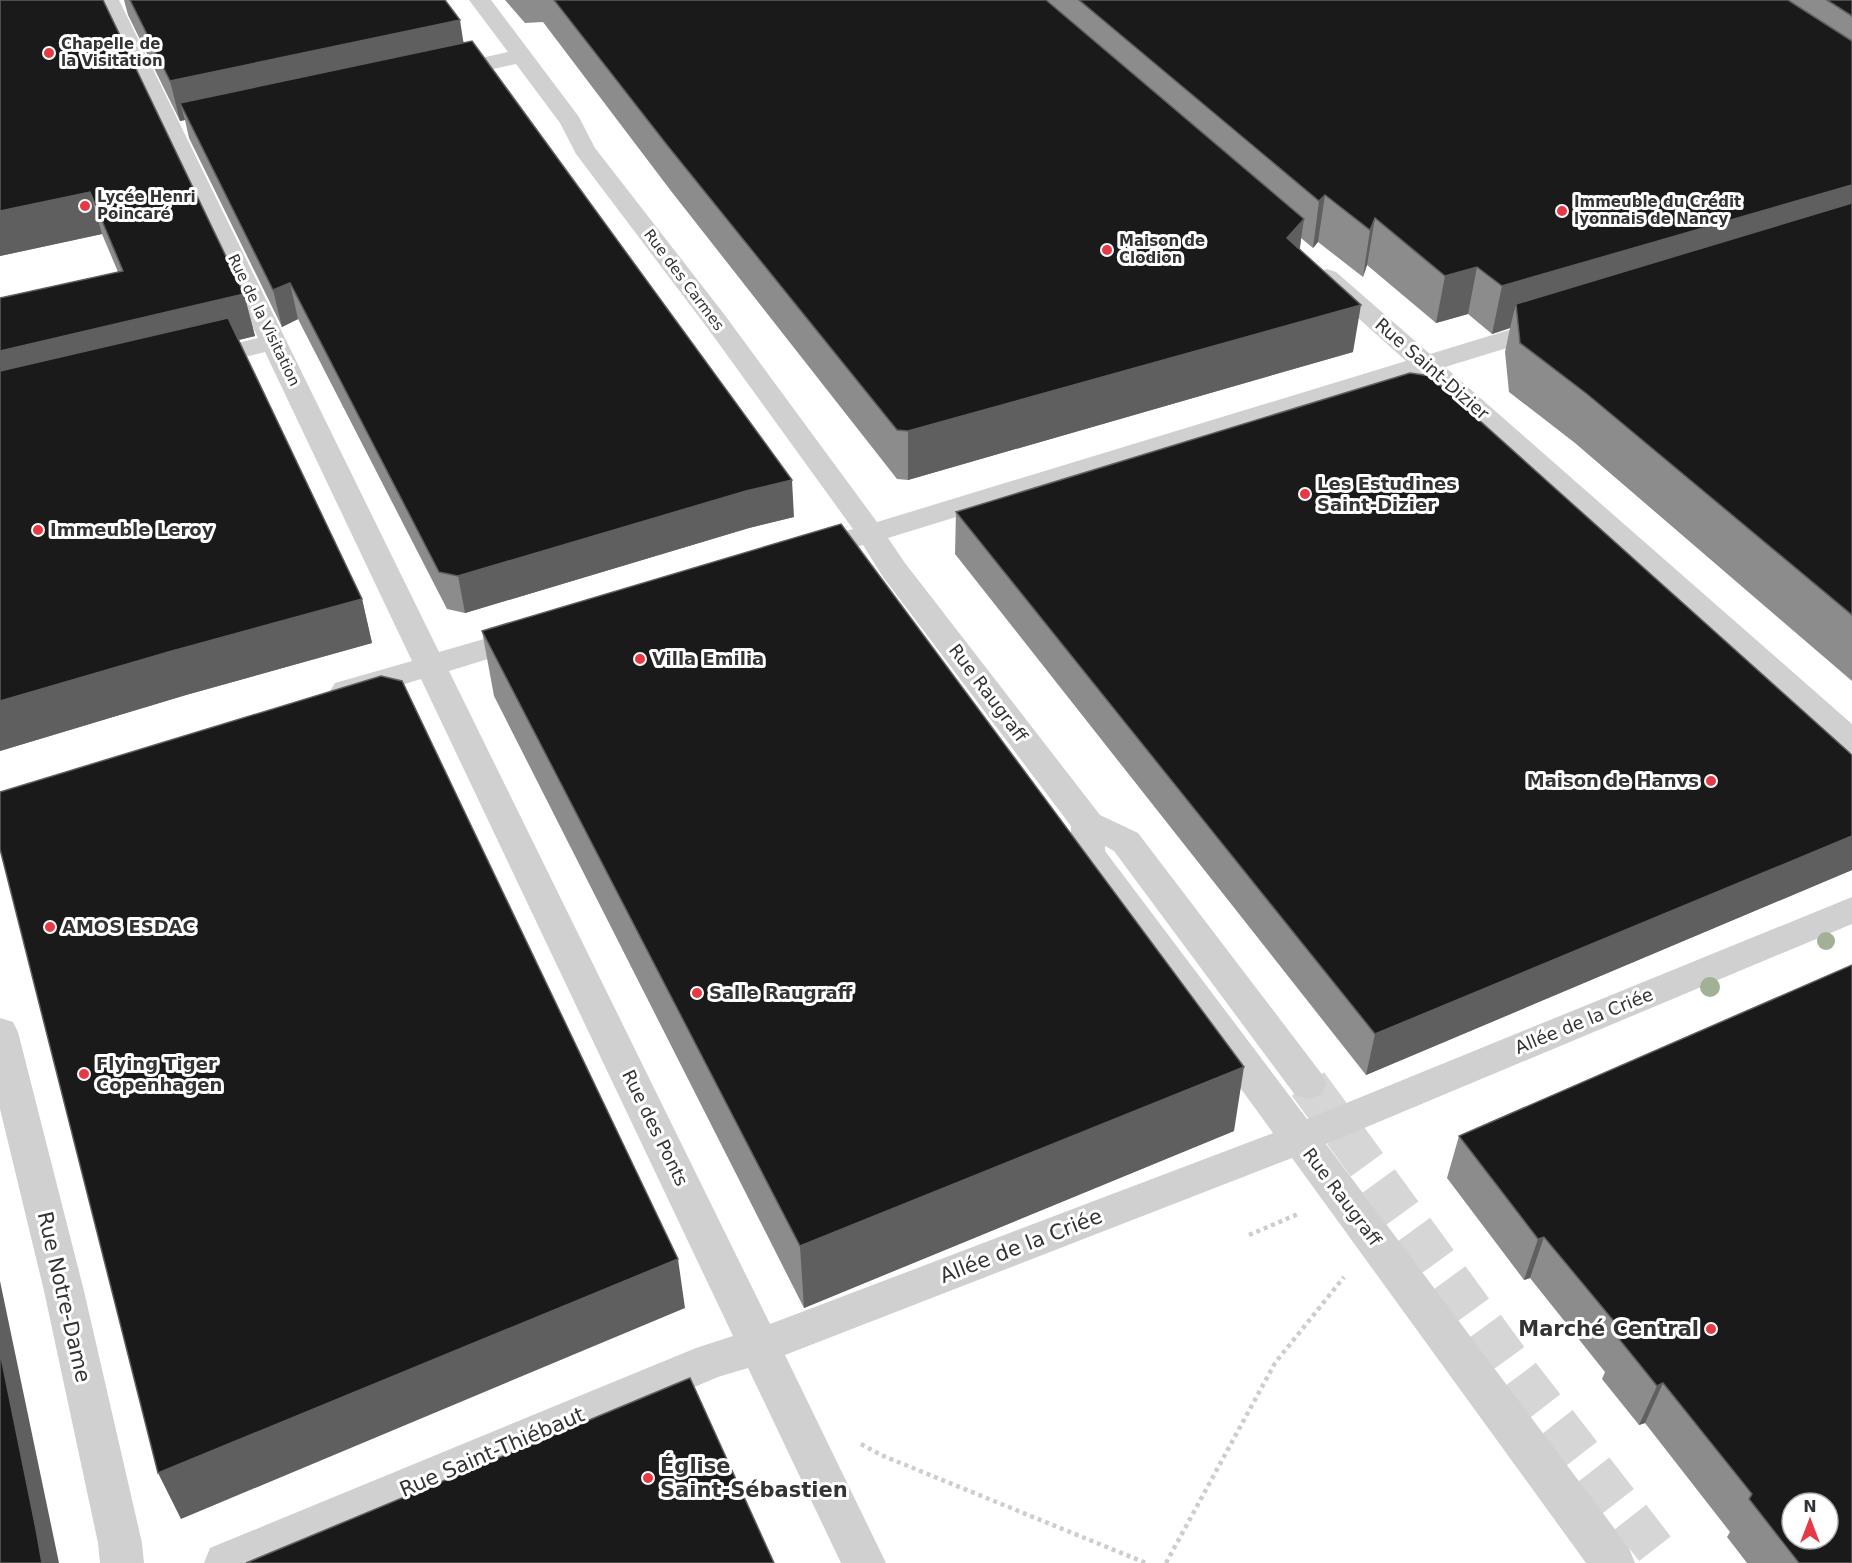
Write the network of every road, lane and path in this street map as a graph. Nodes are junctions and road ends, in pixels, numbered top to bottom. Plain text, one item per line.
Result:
1 (480, 0) edge
2 (112, 7) edge
3 (522, 56) junction
4 (423, 77) edge
5 (1313, 265) edge
6 (1571, 320) edge
7 (275, 342) junction
8 (180, 364) edge
9 (1427, 364) junction
10 (870, 533) junction
11 (783, 560) edge
12 (888, 562) joint
13 (560, 627) edge
14 (431, 666) junction
15 (318, 700) edge
16 (1852, 742) edge
17 (1088, 825) junction
18 (1852, 910) edge
19 (0, 1032) edge
20 (1308, 1084) tunnel mouth
21 (1282, 1221) dead end
22 (1249, 1235) dead end
23 (1348, 1272) dead end
24 (760, 1346) junction
25 (860, 1443) dead end
26 (122, 1563) edge
27 (226, 1563) edge
28 (864, 1563) edge
29 (1146, 1563) edge
30 (1166, 1563) edge
31 (1613, 1563) edge

1 - 3 street, Rue des Carmes
2 - 7 street, Rue de la Visitation
3 - 4 street
3 - 10 street, Rue des Carmes
5 - 9 street, Rue Saint-Dizier
6 - 9 street
7 - 8 street
7 - 14 street, Rue de la Visitation
9 - 10 street
9 - 16 street, Rue Saint-Dizier
10 - 11 street
10 - 12 street, Rue des Carmes
12 - 17 street, Rue Raugraff
13 - 14 street
14 - 15 street
14 - 24 street, Rue des Ponts
17 - 20 street, Rue Raugraff
17 - 31 street, Rue Raugraff
18 - 24 street, Allée de la Criée
19 - 26 street, Rue Notre-Dame
21 - 22 path
23 - 30 path
24 - 27 street, Rue Saint-Thiébaut
24 - 28 street, Rue des Ponts
25 - 29 path

